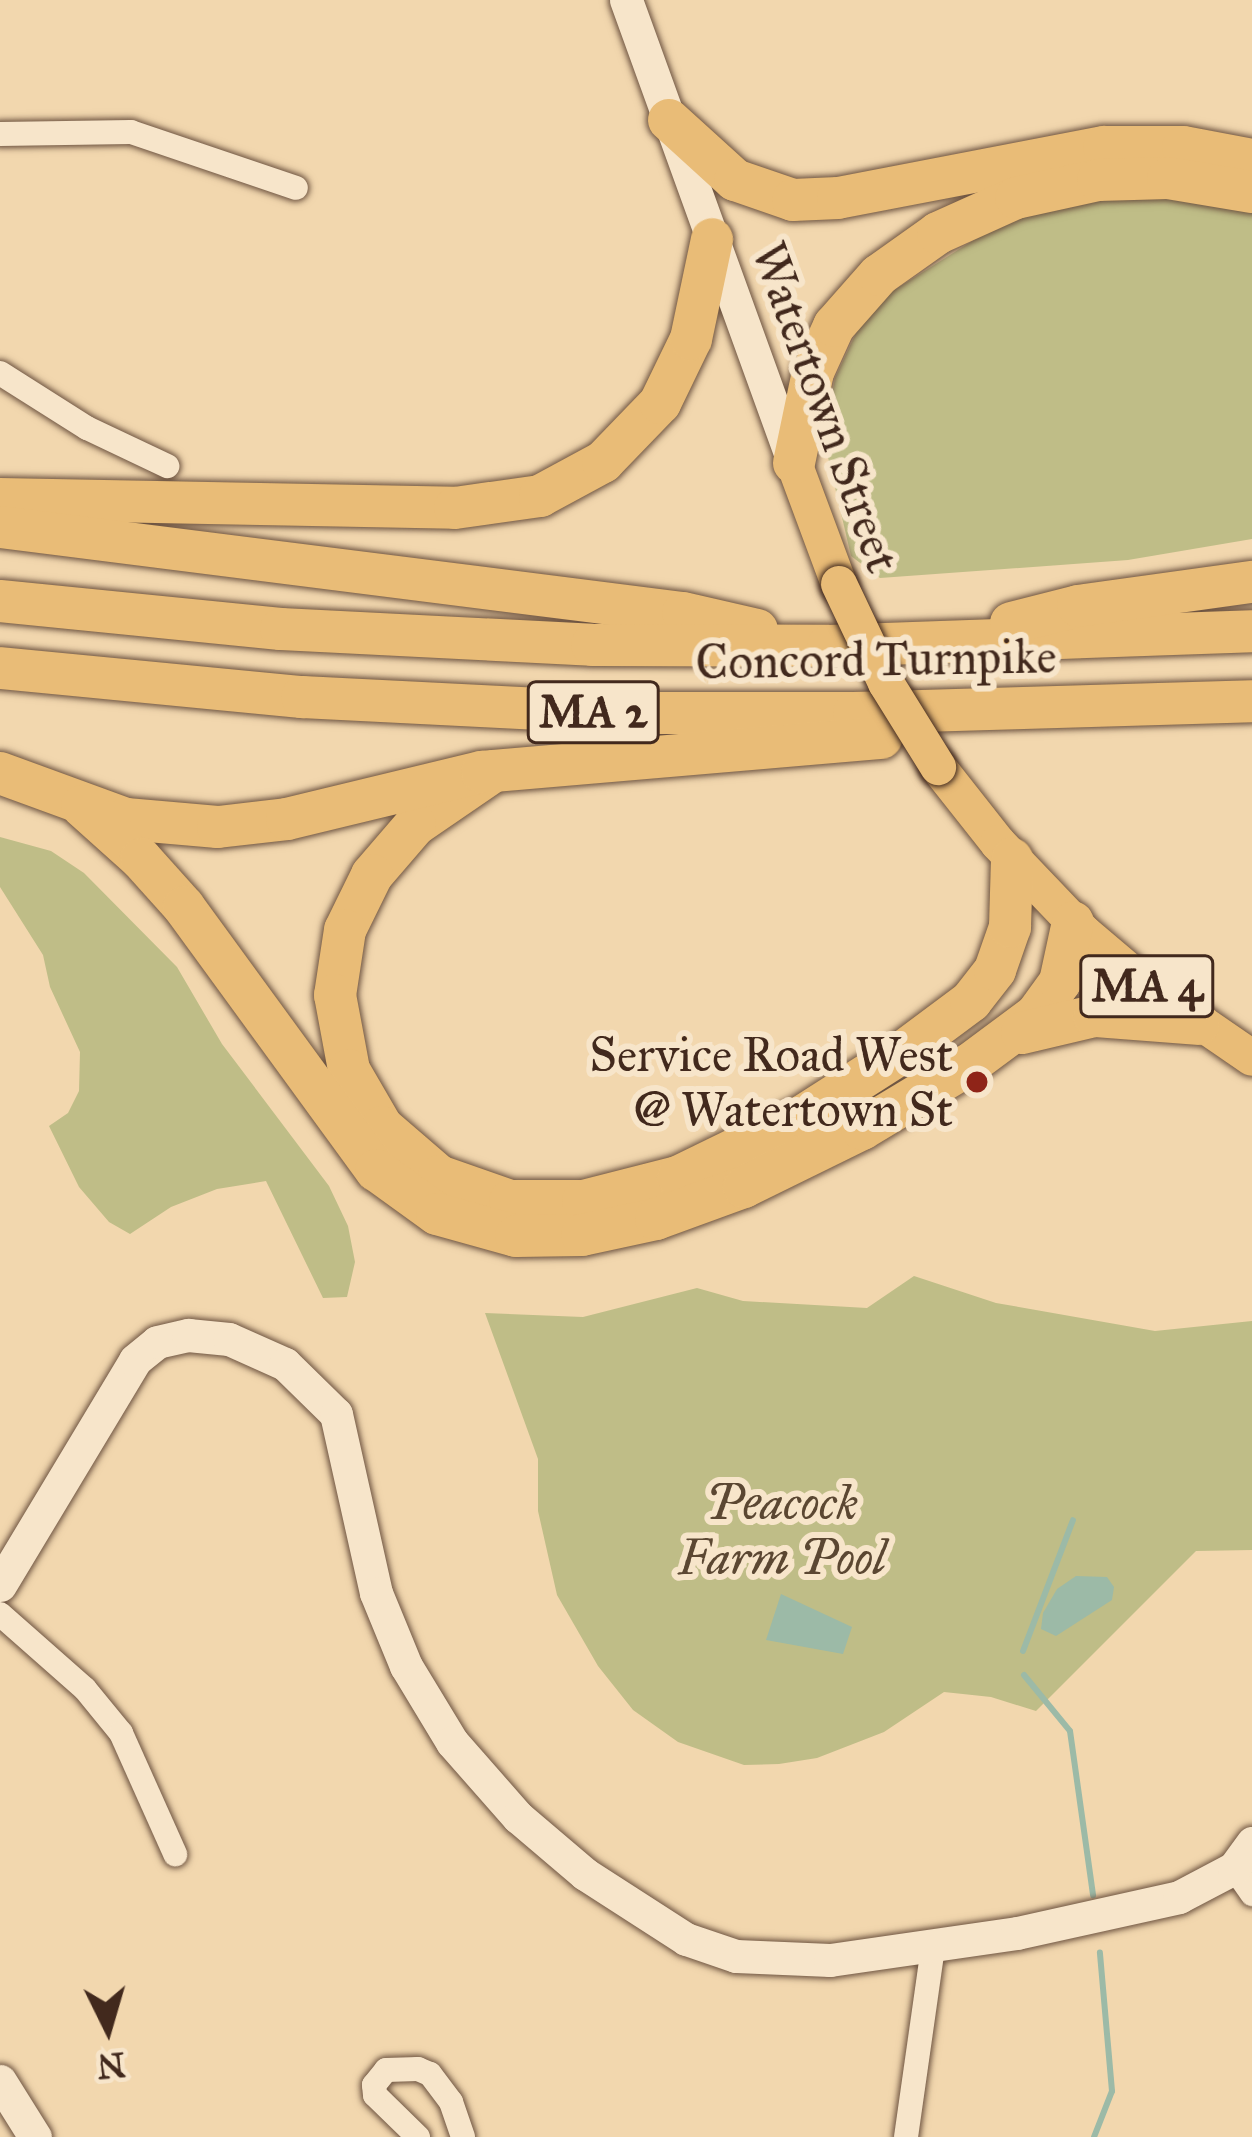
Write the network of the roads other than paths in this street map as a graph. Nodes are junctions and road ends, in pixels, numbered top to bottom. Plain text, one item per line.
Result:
1 (626, 0) edge
2 (669, 120) junction
3 (0, 134) edge
4 (1252, 160) edge
5 (296, 188) dead end
6 (1252, 193) edge
7 (712, 239) junction
8 (0, 373) edge
9 (794, 463) junction
10 (166, 466) dead end
11 (0, 499) edge
12 (0, 527) edge
13 (1252, 582) edge
14 (0, 601) edge
15 (1252, 631) edge
16 (932, 644) junction
17 (828, 646) junction
18 (0, 668) edge
19 (1252, 700) edge
20 (1043, 708) junction
21 (494, 771) junction
22 (0, 773) edge
23 (82, 806) junction
24 (1012, 859) junction
25 (1073, 922) junction
26 (1199, 1024) junction
27 (1009, 1037) junction
28 (1252, 1058) edge
29 (0, 1586) edge
30 (0, 1614) edge
31 (175, 1855) dead end
32 (1246, 1868) edge
33 (933, 1947) junction
34 (0, 2081) edge
35 (35, 2137) edge
36 (418, 2137) edge
37 (463, 2137) edge
38 (906, 2137) edge

1 - 2 street, Watertown Street
2 - 4 highway
2 - 7 street, Watertown Street
3 - 5 street
6 - 9 highway
7 - 9 street, Watertown Street
7 - 11 highway
8 - 10 street
9 - 24 main road, Watertown Street / MA 4, bridge
12 - 17 highway
13 - 16 highway
14 - 17 highway, Concord Turnpike / MA 2
15 - 16 highway, Concord Turnpike / MA 2
16 - 17 highway, MA 2
18 - 20 highway, Concord Turnpike / MA 2
19 - 20 highway, Concord Turnpike / MA 2
20 - 21 highway
21 - 23 highway
21 - 24 highway
22 - 23 highway
23 - 27 highway
24 - 25 main road, Watertown Street / MA 4
25 - 26 main road, Watertown Street / MA 4
25 - 27 highway
26 - 27 highway
26 - 28 main road, Watertown Street / MA 4
29 - 33 street
30 - 31 street
32 - 33 street
33 - 38 street
34 - 35 street
36 - 37 street

